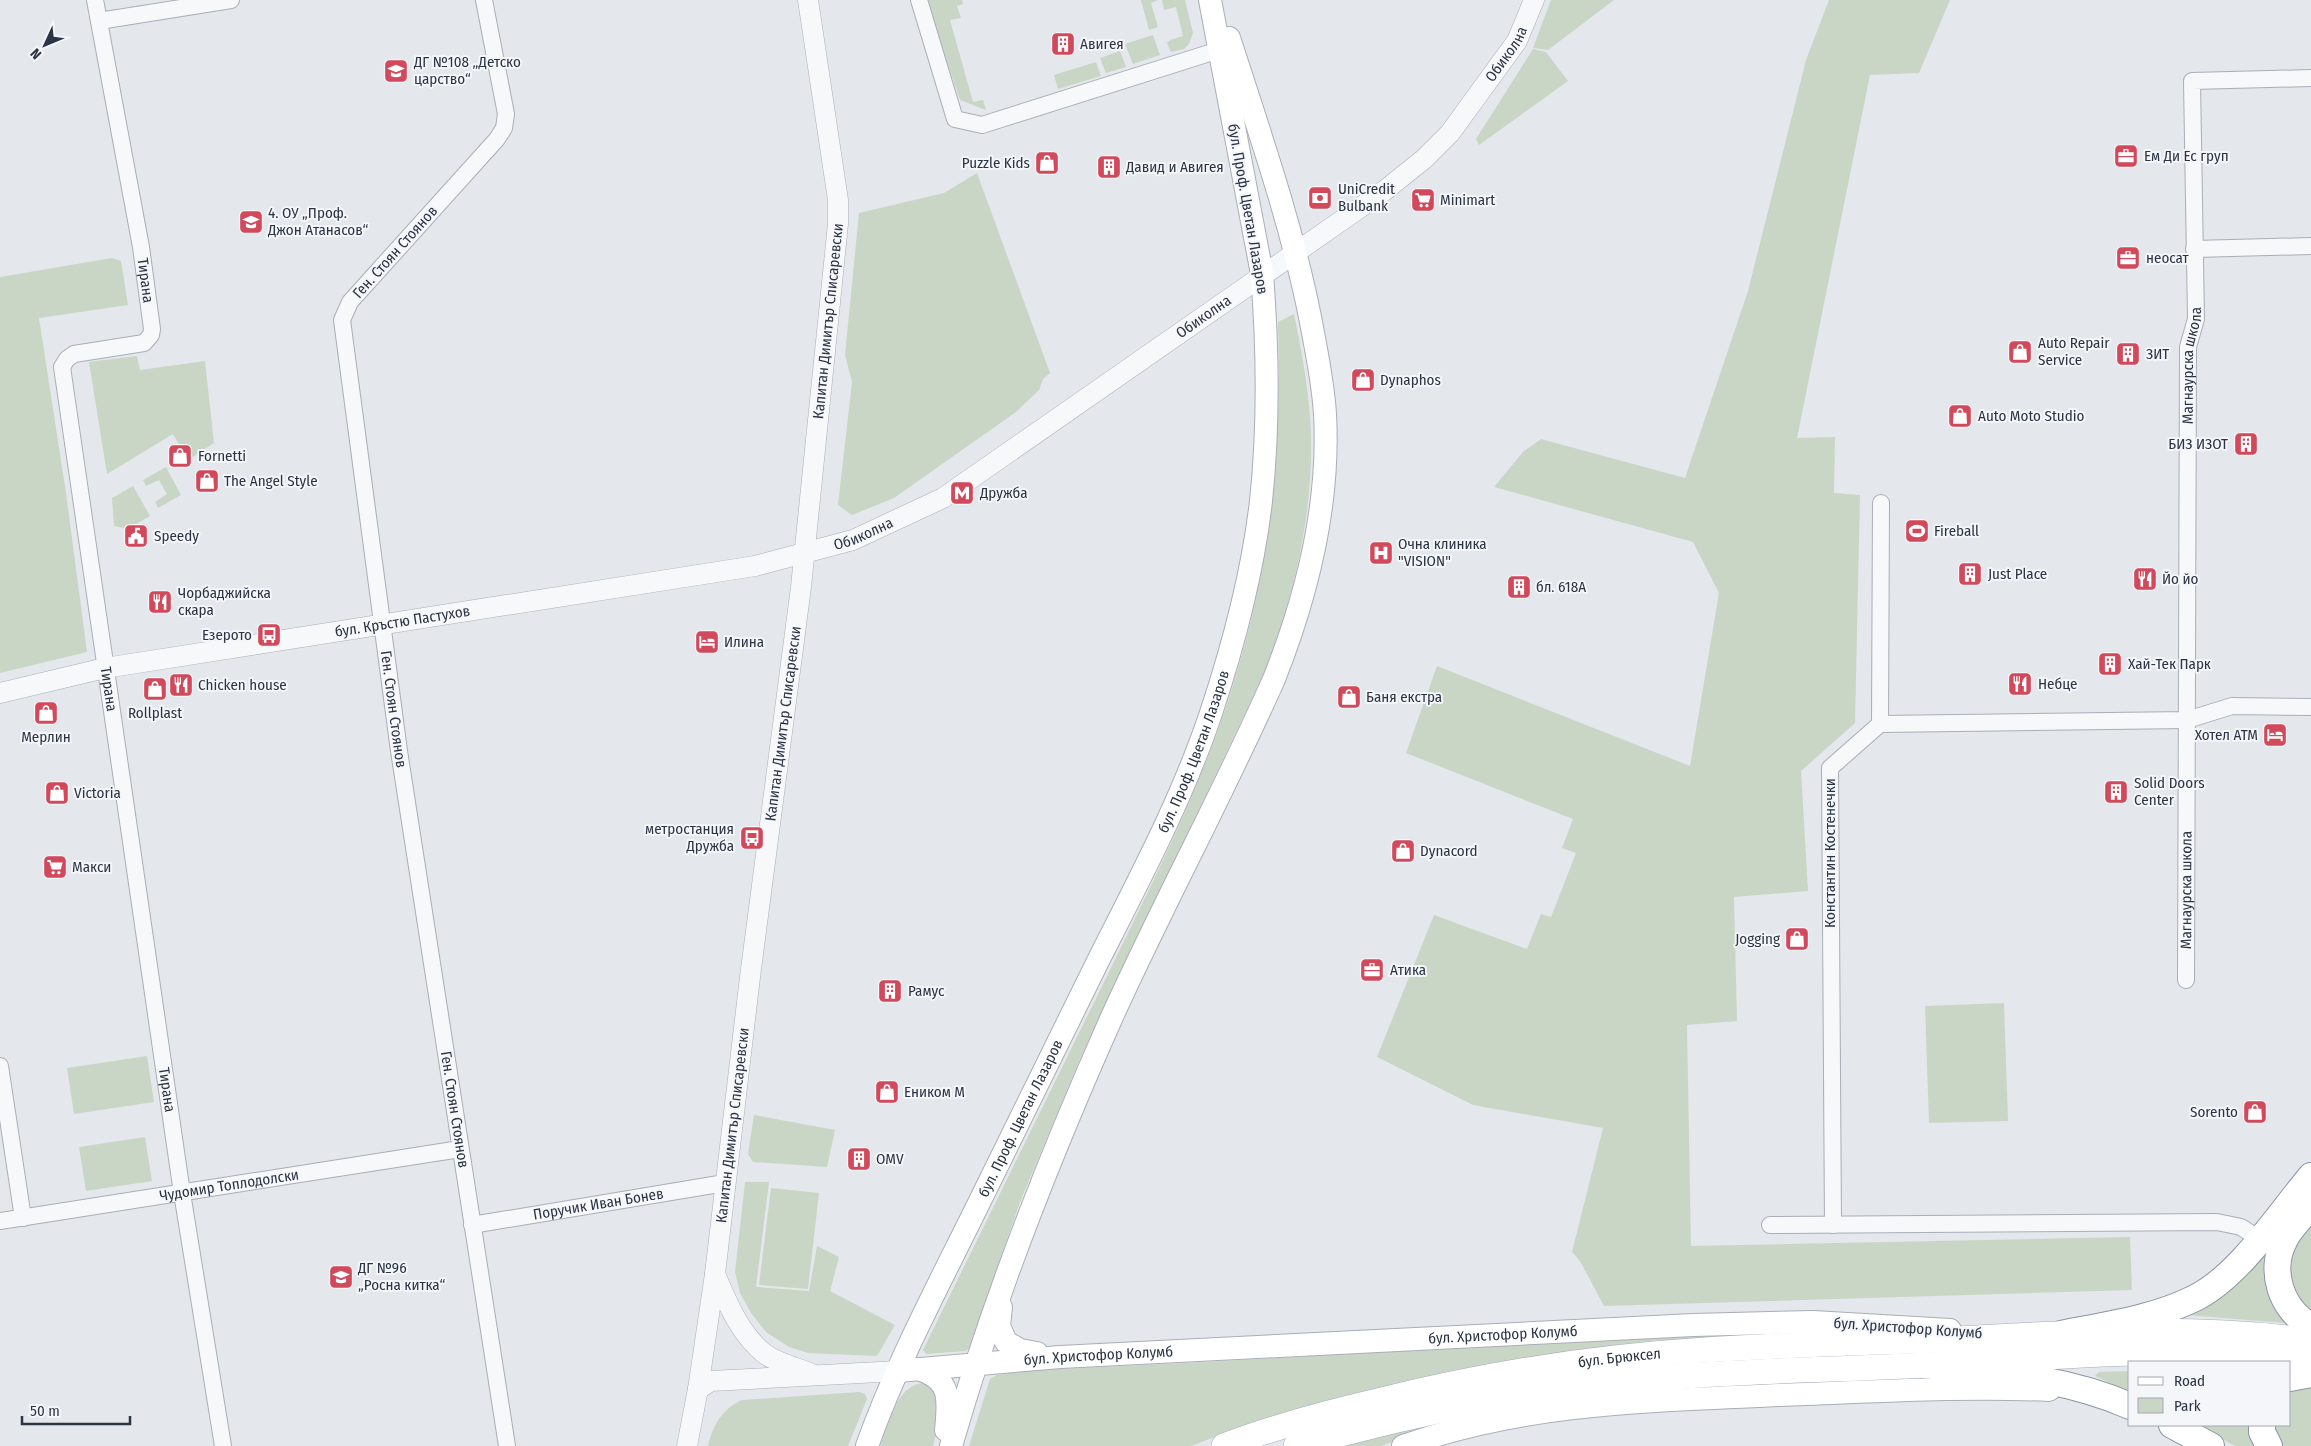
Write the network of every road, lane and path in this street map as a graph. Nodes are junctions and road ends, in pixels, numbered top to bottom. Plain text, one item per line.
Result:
1 (95, 0) edge
2 (231, 0) edge
3 (484, 0) edge
4 (808, 0) edge
5 (919, 0) edge
6 (1210, 0) edge
7 (1217, 0) edge
8 (1534, 0) edge
9 (99, 21) junction
10 (1219, 50) junction
11 (2311, 78) edge
12 (2311, 246) edge
13 (2194, 249) junction
14 (1297, 251) junction
15 (1262, 274) junction
16 (1881, 503) dead end
17 (805, 554) junction
18 (381, 626) junction
19 (105, 668) junction
20 (0, 693) edge
21 (2311, 707) edge
22 (2187, 720) junction
23 (1880, 724) junction
24 (2186, 980) dead end
25 (0, 1066) edge
26 (460, 1149) junction
27 (2311, 1176) edge
28 (725, 1183) junction
29 (182, 1193) junction
30 (2311, 1206) edge
31 (23, 1218) junction
32 (0, 1221) edge
33 (472, 1225) junction
34 (1770, 1225) dead end
35 (1833, 1225) junction
36 (2259, 1239) junction
37 (715, 1274) junction
38 (1002, 1288) junction
39 (2311, 1326) edge
40 (2060, 1334) junction
41 (2026, 1336) junction
42 (2311, 1341) edge
43 (1060, 1357) junction
44 (2276, 1361) edge
45 (2291, 1363) edge
46 (976, 1364) junction
47 (1924, 1365) junction
48 (2311, 1365) edge
49 (908, 1370) junction
50 (1776, 1372) junction
51 (2311, 1374) edge
52 (816, 1375) junction
53 (2291, 1378) edge
54 (698, 1389) junction
55 (2095, 1393) junction
56 (1609, 1402) junction
57 (2128, 1405) edge
58 (2174, 1426) edge
59 (2262, 1426) edge
60 (1226, 1445) edge
61 (223, 1446) edge
62 (506, 1446) edge
63 (687, 1446) edge
64 (866, 1446) edge
65 (945, 1446) edge
66 (951, 1446) edge
67 (1296, 1446) edge
68 (1403, 1446) edge
69 (2211, 1446) edge
70 (2269, 1446) edge

1 - 9 street, Тирана
2 - 9 street
3 - 18 street, Ген. Стоян Стоянов
4 - 17 street, Капитан Димитър Списаревски
5 - 10 street
6 - 10 main road, бул. Проф. Цветан Лазаров
7 - 14 main road, бул. Проф. Цветан Лазаров
8 - 14 street, Обиколна
9 - 19 street, Тирана
10 - 15 main road, бул. Проф. Цветан Лазаров
11 - 13 street, Магнаурска школа
12 - 13 street
13 - 22 street, Магнаурска школа
14 - 15 street, Обиколна
14 - 38 main road, бул. Проф. Цветан Лазаров
15 - 17 street, Обиколна
15 - 49 main road, бул. Проф. Цветан Лазаров
16 - 23 street
17 - 18 street, бул. Кръстю Пастухов
17 - 28 street, Капитан Димитър Списаревски
18 - 19 street, бул. Кръстю Пастухов
18 - 26 street, Ген. Стоян Стоянов
19 - 20 street, бул. Кръстю Пастухов
19 - 29 street, Тирана
21 - 22 street
22 - 23 street
22 - 24 street, Магнаурска школа
23 - 35 street, Константин Костенечки
25 - 31 street
26 - 29 street, Чудомир Топлодолски
26 - 33 street, Ген. Стоян Стоянов
27 - 36 highway
28 - 33 street, Поручик Иван Бонев
28 - 37 street, Капитан Димитър Списаревски
29 - 31 street, Чудомир Топлодолски
29 - 61 street, Тирана
30 - 39 highway
31 - 32 street, Чудомир Топлодолски
33 - 62 street, Ген. Стоян Стоянов
34 - 35 street
35 - 36 street
36 - 40 highway
37 - 52 street
37 - 54 street, Капитан Димитър Списаревски
38 - 43 main road
38 - 46 main road, бул. Проф. Цветан Лазаров
40 - 41 main road, бул. Христофор Колумб
40 - 42 main road, бул. Христофор Колумб
41 - 43 main road, бул. Христофор Колумб
41 - 60 main road, бул. Брюксел
43 - 46 main road, бул. Христофор Колумб
44 - 47 main road, бул. Христофор Колумб
45 - 48 main road, бул. Христофор Колумб
46 - 49 main road, бул. Христофор Колумб
46 - 66 main road, бул. Проф. Цветан Лазаров
47 - 50 main road, бул. Христофор Колумб
47 - 55 highway
49 - 52 street, бул. Христофор Колумб
49 - 64 main road, бул. Проф. Цветан Лазаров
49 - 65 main road
50 - 56 main road
50 - 67 main road, бул. Брюксел
51 - 53 highway
52 - 54 street, бул. Христофор Колумб
54 - 63 street, Капитан Димитър Списаревски
55 - 56 main road
55 - 57 highway
56 - 68 main road
58 - 69 highway
59 - 70 highway

